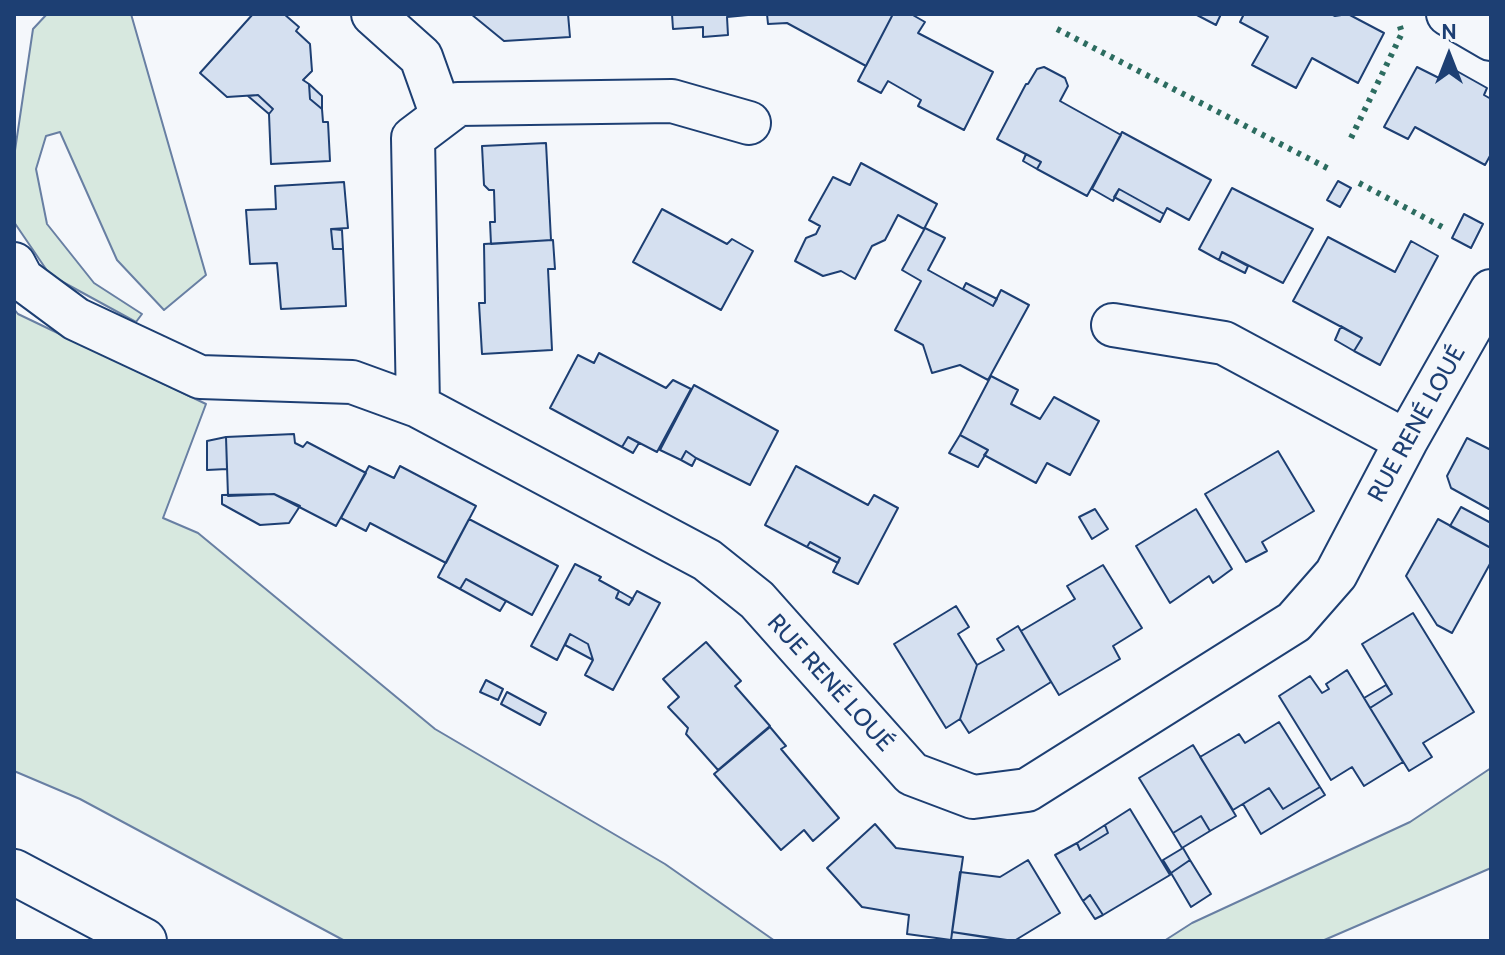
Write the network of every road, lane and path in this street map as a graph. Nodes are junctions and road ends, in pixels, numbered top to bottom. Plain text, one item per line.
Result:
1 (373, 14) edge
2 (1448, 14) edge
3 (1491, 39) edge
4 (442, 116) junction
5 (749, 123) dead end
6 (14, 264) edge
7 (1491, 291) edge
8 (1113, 325) dead end
9 (418, 406) junction
10 (1406, 441) junction
11 (14, 872) edge
12 (144, 941) edge

1 - 4 street
2 - 3 street
4 - 5 street
4 - 9 street
6 - 9 street, RUE RENÉ LOUÉ
7 - 10 street, RUE RENÉ LOUÉ
8 - 10 street
9 - 10 street, RUE RENÉ LOUÉ
11 - 12 main road

